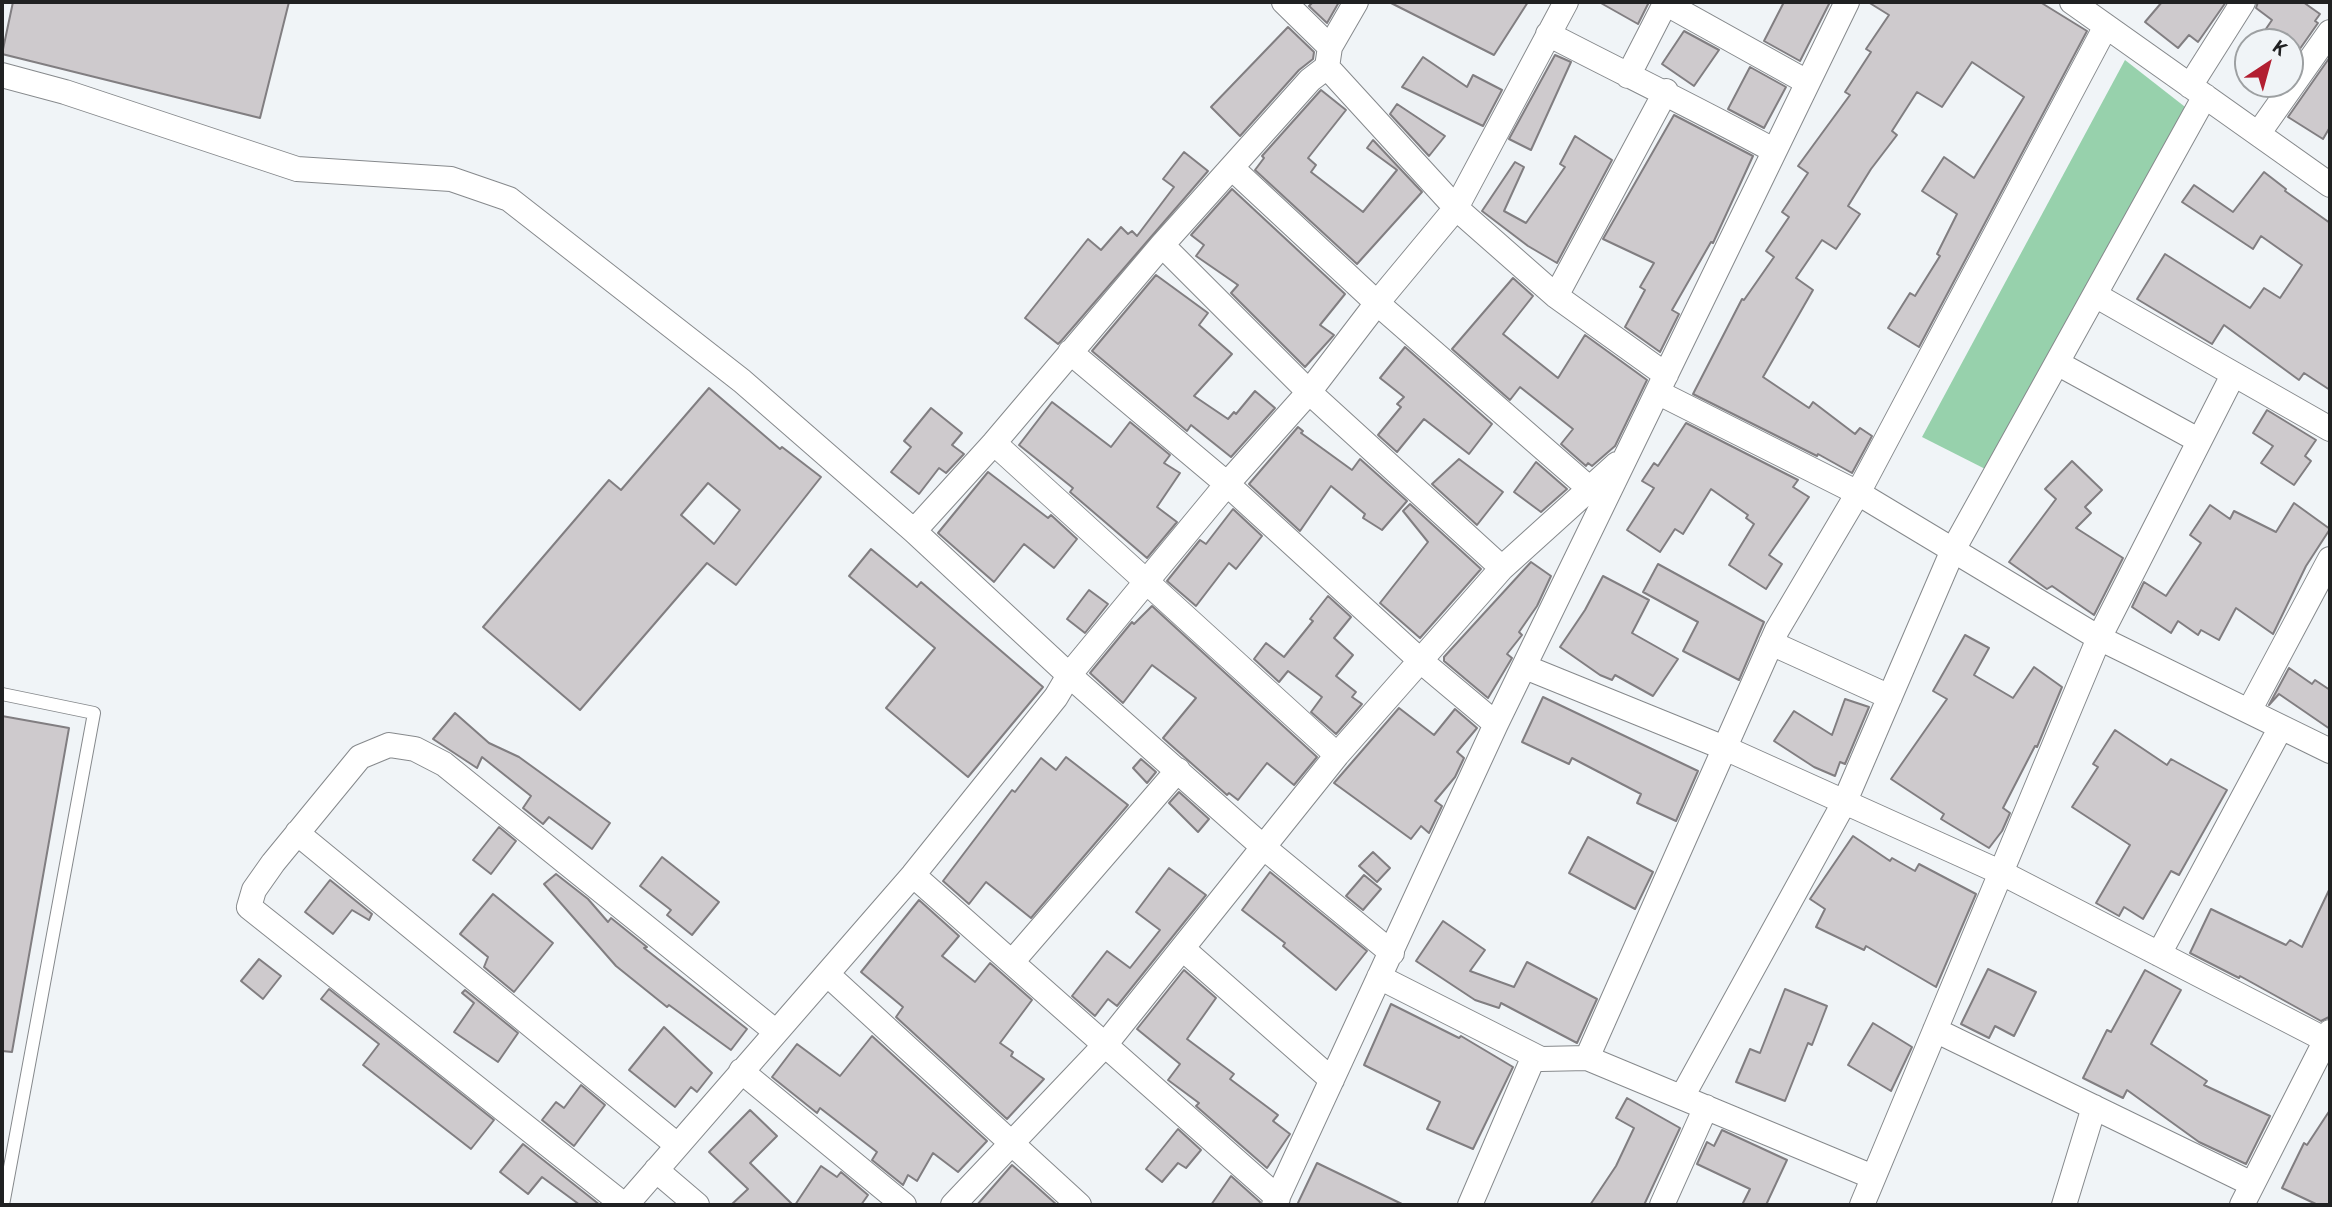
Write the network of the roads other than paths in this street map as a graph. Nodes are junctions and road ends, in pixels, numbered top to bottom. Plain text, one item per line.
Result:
1 (1284, 2) edge
2 (1356, 2) edge
3 (1566, 2) edge
4 (1665, 2) edge
5 (1847, 2) edge
6 (2072, 2) edge
7 (2243, 2) edge
8 (2106, 26) junction
9 (2330, 32) edge
10 (1548, 34) junction
11 (1329, 57) junction
12 (2, 75) edge
13 (1628, 76) junction
14 (1807, 82) junction
15 (2198, 91) junction
16 (1666, 92) junction
17 (2258, 134) junction
18 (1773, 150) junction
19 (1233, 169) junction
20 (2330, 185) edge
21 (1456, 208) junction
22 (1162, 246) junction
23 (2095, 295) junction
24 (1556, 296) junction
25 (1377, 303) junction
26 (1070, 352) junction
27 (2057, 363) junction
28 (2233, 374) junction
29 (1662, 384) junction
30 (1309, 392) junction
31 (2330, 429) edge
32 (2198, 440) junction
33 (994, 443) junction
34 (1627, 456) junction
35 (1227, 484) junction
36 (1590, 489) junction
37 (1858, 494) junction
38 (914, 531) junction
39 (1953, 550) junction
40 (2330, 559) edge
41 (1502, 568) junction
42 (1149, 582) junction
43 (2099, 638) junction
44 (1771, 643) junction
45 (1422, 662) junction
46 (1525, 667) junction
47 (1069, 675) junction
48 (2, 694) edge
49 (1890, 697) junction
50 (2249, 711) junction
51 (1496, 723) junction
52 (2281, 727) junction
53 (1727, 749) junction
54 (2330, 751) edge
55 (1337, 755) junction
56 (1178, 770) junction
57 (1845, 801) junction
58 (298, 833) junction
59 (1262, 846) junction
60 (2002, 873) junction
61 (913, 875) junction
62 (1183, 948) junction
63 (1392, 953) junction
64 (2159, 954) junction
65 (1012, 962) junction
66 (827, 974) junction
67 (1379, 977) junction
68 (1936, 1030) junction
69 (775, 1031) junction
70 (2328, 1036) edge
71 (1104, 1046) junction
72 (1534, 1056) junction
73 (1587, 1058) junction
74 (741, 1071) junction
75 (1332, 1080) junction
76 (1682, 1097) junction
77 (1706, 1107) junction
78 (2094, 1107) junction
79 (1013, 1144) junction
80 (677, 1145) junction
81 (656, 1170) junction
82 (1873, 1177) junction
83 (2247, 1195) edge
84 (1276, 1202) edge
85 (3, 1205) edge
86 (625, 1205) edge
87 (697, 1205) edge
88 (904, 1205) edge
89 (953, 1205) edge
90 (1079, 1205) edge
91 (1470, 1205) edge
92 (1662, 1205) edge
93 (1862, 1205) edge
94 (2064, 1205) edge

1 - 11 street
2 - 11 street
3 - 10 street
4 - 13 street
4 - 14 street
5 - 14 street
6 - 8 street
7 - 15 street
8 - 15 street
8 - 37 street
9 - 17 street
10 - 13 street
10 - 21 street
11 - 19 street
11 - 21 street
12 - 38 street
13 - 16 street
14 - 18 street
15 - 17 street
15 - 23 street
16 - 18 street
16 - 24 street
17 - 20 street
18 - 29 street
19 - 22 street
19 - 25 street
21 - 24 street
21 - 25 street
22 - 26 street
22 - 30 street
23 - 27 street
23 - 28 street
24 - 29 street
25 - 30 street
25 - 36 street
26 - 33 street
26 - 35 street
27 - 32 street
27 - 39 street
28 - 31 street
28 - 32 street
29 - 34 street
29 - 37 street
30 - 35 street
30 - 41 street
32 - 43 street
33 - 38 street
33 - 42 street
34 - 36 street
34 - 46 street
35 - 42 street
35 - 45 street
36 - 41 street
37 - 39 street
37 - 44 street
38 - 47 street
39 - 43 street
39 - 49 street
40 - 50 street
41 - 45 street
42 - 47 street
42 - 55 street
43 - 50 street
43 - 60 street
44 - 49 street
44 - 53 street
45 - 51 street
45 - 55 street
46 - 51 street
46 - 53 street
47 - 56 street
47 - 61 street
48 - 85 lane
49 - 57 street
50 - 52 street
51 - 63 street
52 - 54 street
52 - 64 street
53 - 57 street
53 - 73 street
55 - 59 street
56 - 59 street
56 - 65 street
57 - 60 street
57 - 76 street
58 - 69 street
58 - 80 street
58 - 86 street
59 - 62 street
59 - 63 street
60 - 64 street
60 - 68 street
61 - 65 street
61 - 66 street
62 - 71 street
62 - 75 street
63 - 67 street
64 - 70 street
65 - 71 street
66 - 69 street
66 - 79 street
67 - 72 street
67 - 75 street
68 - 78 street
68 - 82 street
69 - 74 street
70 - 83 street
71 - 79 street
71 - 84 street
72 - 73 street
72 - 91 street
73 - 76 street
74 - 80 street
74 - 88 street
75 - 84 street
76 - 77 street
77 - 82 street
77 - 92 street
78 - 83 street
78 - 94 street
79 - 89 street
79 - 90 street
80 - 81 street
81 - 86 street
81 - 87 street
82 - 93 street

